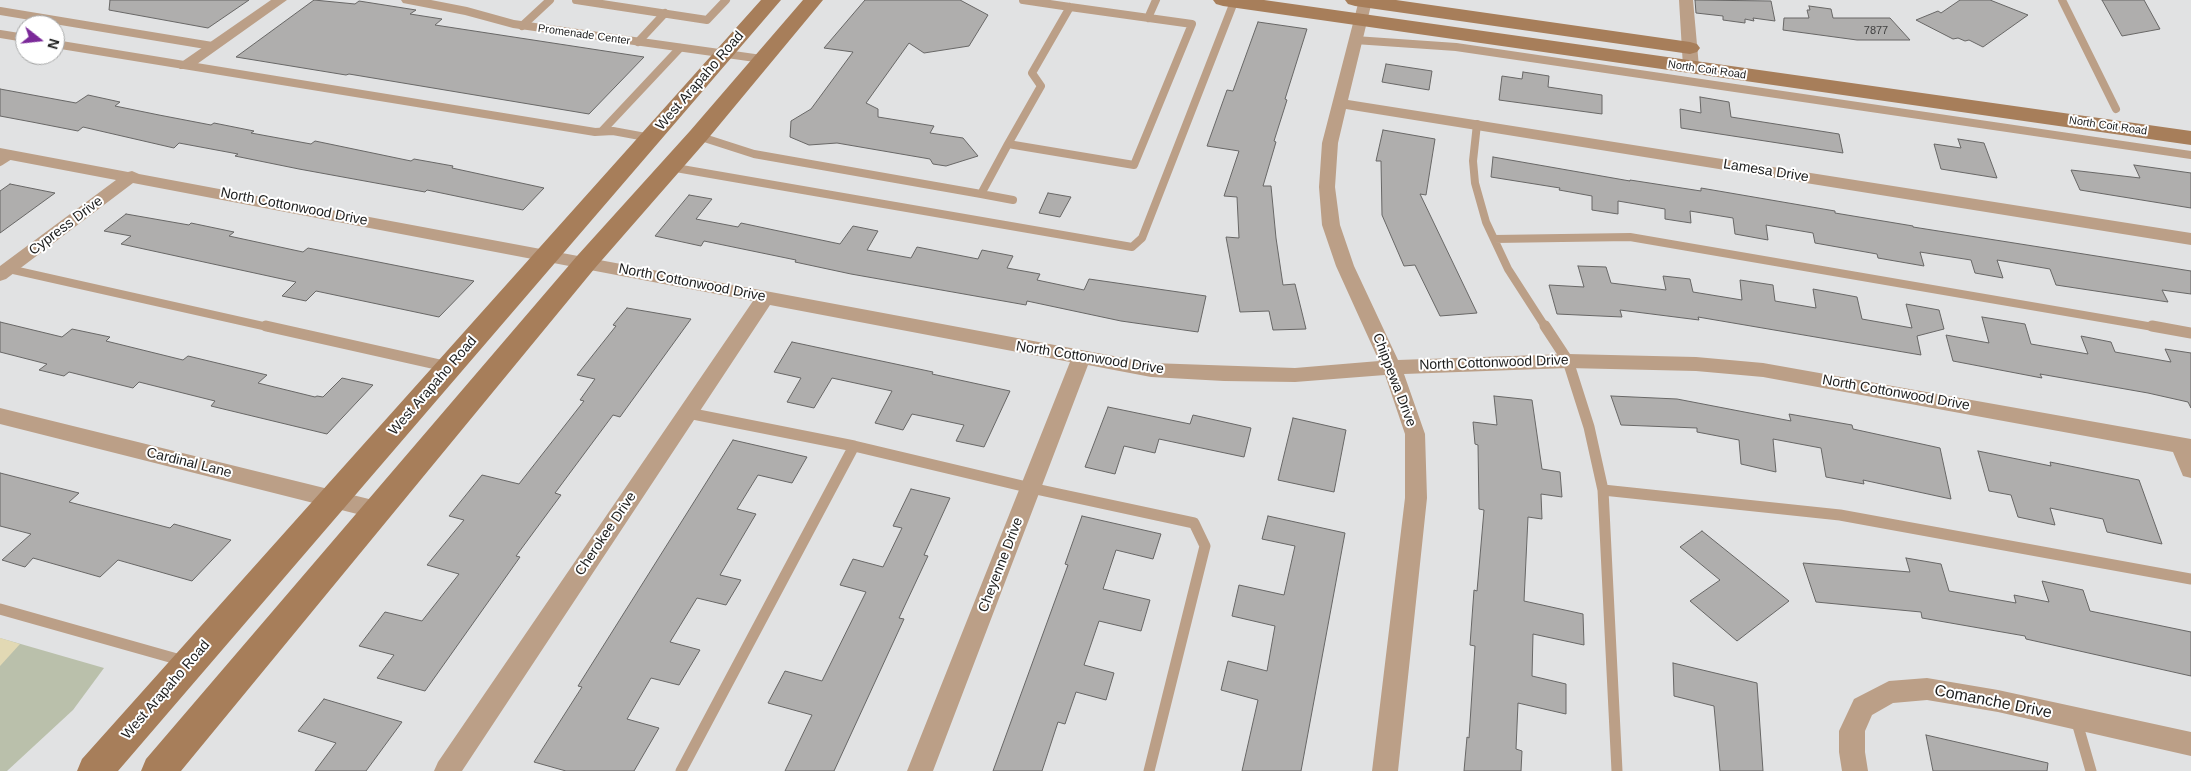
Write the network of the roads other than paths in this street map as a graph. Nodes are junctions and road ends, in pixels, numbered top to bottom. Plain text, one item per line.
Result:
1 (280, 0) edge
2 (408, 0) edge
3 (550, 0) edge
4 (576, 0) edge
5 (726, 0) edge
6 (771, 0) edge
7 (813, 0) edge
8 (1023, 0) edge
9 (1156, 0) edge
10 (1686, 0) edge
11 (2062, 0) edge
12 (1228, 1) edge
13 (1070, 7) junction
14 (0, 11) edge
15 (665, 13) junction
16 (1359, 15) edge
17 (1148, 18) junction
18 (522, 26) junction
19 (0, 34) edge
20 (15, 36) edge
21 (638, 42) junction
22 (65, 46) edge
23 (212, 46) junction
24 (680, 48) junction
25 (724, 55) junction
26 (1691, 58) junction
27 (762, 59) junction
28 (185, 66) junction
29 (1340, 102) junction
30 (2116, 109) junction
31 (2191, 119) edge
32 (1478, 124) junction
33 (602, 132) junction
34 (698, 136) junction
35 (651, 138) junction
36 (2191, 138) edge
37 (1008, 144) junction
38 (2191, 155) edge
39 (4, 156) edge
40 (670, 167) junction
41 (132, 176) junction
42 (981, 194) junction
43 (1013, 200) dead end
44 (1494, 239) junction
45 (2191, 239) edge
46 (548, 255) junction
47 (586, 262) junction
48 (4, 272) edge
49 (766, 297) junction
50 (2191, 333) edge
51 (1081, 358) junction
52 (1568, 360) junction
53 (450, 367) junction
54 (1392, 367) junction
55 (688, 413) junction
56 (0, 416) edge
57 (854, 446) junction
58 (2186, 446) edge
59 (2191, 470) edge
60 (1031, 488) junction
61 (1603, 490) junction
62 (333, 500) junction
63 (377, 510) junction
64 (2191, 579) edge
65 (0, 609) edge
66 (190, 663) junction
67 (2075, 718) junction
68 (2191, 744) edge
69 (95, 771) edge
70 (159, 771) edge
71 (447, 771) edge
72 (681, 771) edge
73 (920, 771) edge
74 (1149, 771) edge
75 (1385, 771) edge
76 (1617, 771) edge
77 (1855, 771) edge
78 (2092, 771) edge

1 - 23 street
2 - 18 street, Promenade Center
3 - 18 lane
4 - 15 lane
5 - 15 lane
6 - 25 main road, West Arapaho Road
7 - 27 main road
8 - 13 lane
9 - 17 lane
10 - 26 street
11 - 30 lane
12 - 16 main road, North Coit Road
12 - 40 lane
13 - 17 lane
13 - 37 lane
14 - 23 lane
15 - 21 lane
16 - 26 main road, North Coit Road
16 - 29 street, Chippewa Drive
16 - 38 lane
17 - 37 lane
18 - 21 street, Promenade Center
19 - 20 lane
21 - 24 street, Promenade Center
22 - 28 lane
23 - 28 street
24 - 25 street, Promenade Center
24 - 33 lane
25 - 27 street, Promenade Center
25 - 35 main road, West Arapaho Road
26 - 30 main road, North Coit Road
26 - 36 main road, North Coit Road
27 - 34 main road
28 - 33 lane
29 - 32 street, Lamesa Drive
29 - 54 street, Chippewa Drive
30 - 31 main road, North Coit Road
32 - 44 lane
32 - 45 street, Lamesa Drive
33 - 35 lane
34 - 40 main road
34 - 42 lane
35 - 46 main road, West Arapaho Road
37 - 42 lane
39 - 41 street, North Cottonwood Drive
40 - 47 main road
41 - 46 street, North Cottonwood Drive
41 - 48 street, Cypress Drive
42 - 43 lane
44 - 50 lane
44 - 52 lane
46 - 47 street, North Cottonwood Drive
46 - 53 main road, West Arapaho Road
47 - 49 street, North Cottonwood Drive
47 - 63 main road
48 - 53 lane
49 - 51 street, North Cottonwood Drive
49 - 55 street, Cherokee Drive
51 - 54 street, North Cottonwood Drive
51 - 60 street, Cheyenne Drive
52 - 54 street, North Cottonwood Drive
52 - 58 street, North Cottonwood Drive
52 - 61 lane
53 - 62 main road, West Arapaho Road
54 - 75 street, Chippewa Drive
55 - 57 lane
55 - 71 street, Cherokee Drive
56 - 62 street, Cardinal Lane
57 - 60 lane
57 - 72 lane
58 - 59 street
60 - 73 street, Cheyenne Drive
60 - 74 lane
61 - 64 lane
61 - 76 lane
62 - 63 street, Cardinal Lane
62 - 66 main road, West Arapaho Road
63 - 70 main road
65 - 66 lane
66 - 69 main road, West Arapaho Road
67 - 68 street, Comanche Drive
67 - 77 street, Comanche Drive
67 - 78 lane

